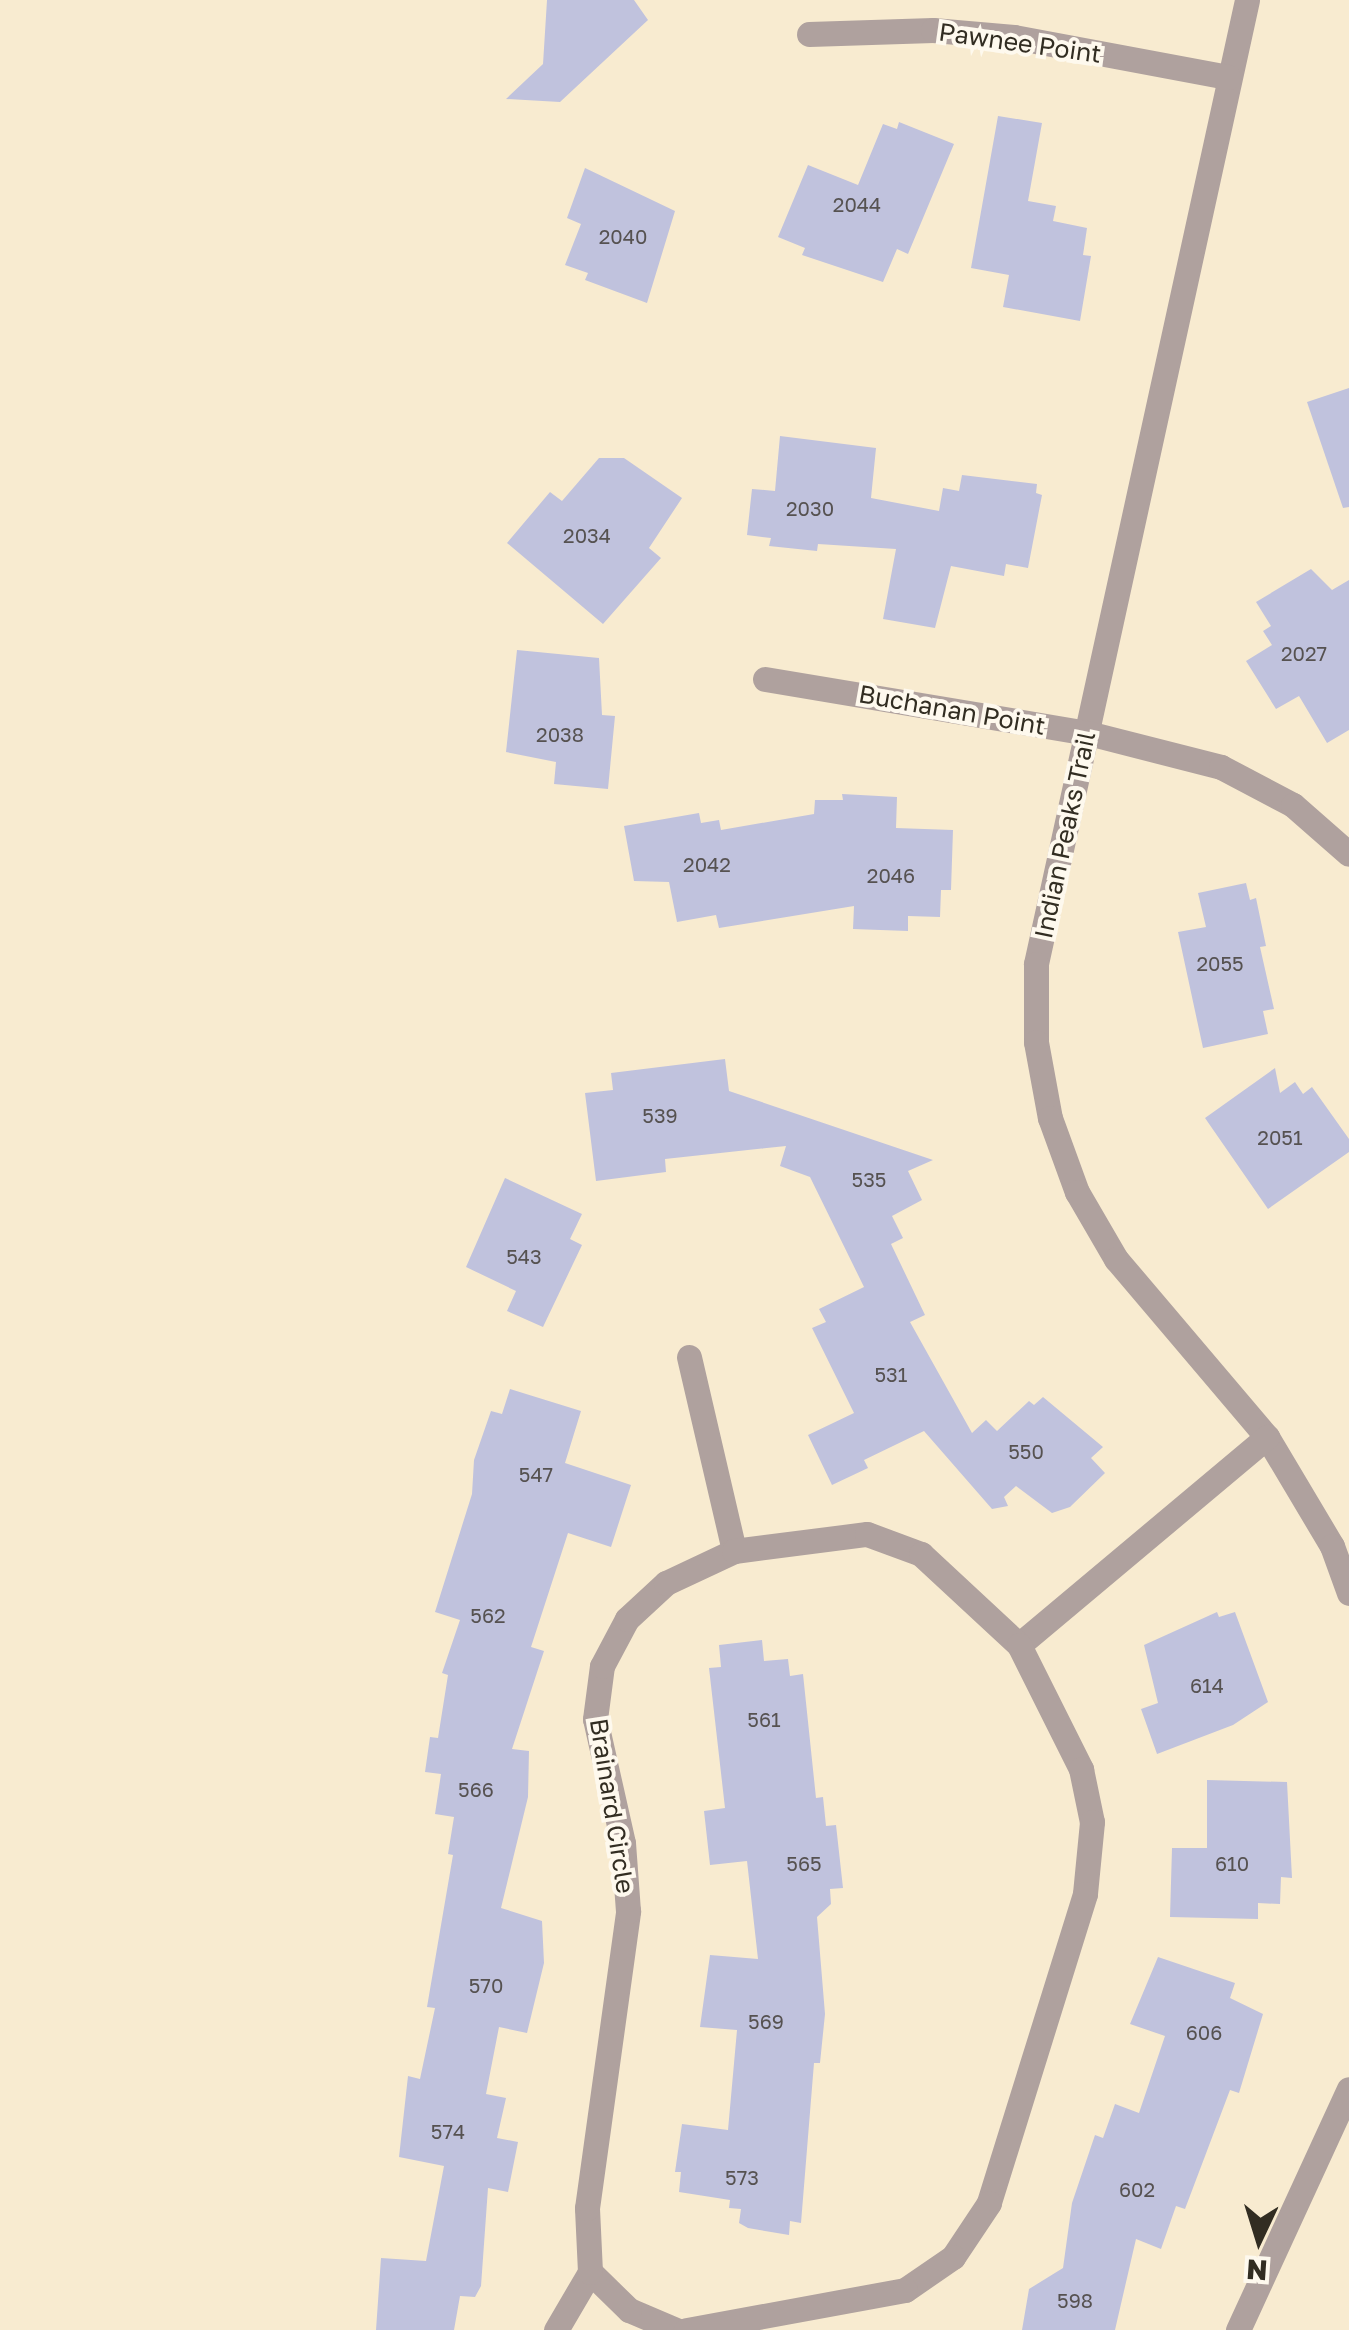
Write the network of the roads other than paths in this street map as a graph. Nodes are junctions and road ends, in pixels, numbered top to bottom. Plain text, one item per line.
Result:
1 (1248, 0) edge
2 (809, 34) dead end
3 (1228, 77) junction
4 (764, 679) dead end
5 (1088, 733) junction
6 (1349, 854) edge
7 (689, 1356) dead end
8 (1268, 1437) junction
9 (734, 1551) junction
10 (1349, 1593) edge
11 (1019, 1645) junction
12 (1349, 2089) edge
13 (590, 2272) junction
14 (556, 2330) edge
15 (676, 2330) edge
16 (686, 2330) edge
17 (1238, 2330) edge

1 - 3 street, Indian Peaks Trail
2 - 3 street, Pawnee Point
3 - 5 street, Indian Peaks Trail
4 - 5 street, Buchanan Point
5 - 6 street, Buchanan Point
5 - 8 street, Indian Peaks Trail
7 - 9 street
8 - 10 street, Indian Peaks Trail
8 - 11 street
9 - 11 street, Brainard Circle
9 - 13 street, Brainard Circle
11 - 16 street, Brainard Circle
12 - 17 street
13 - 14 street
13 - 15 street

